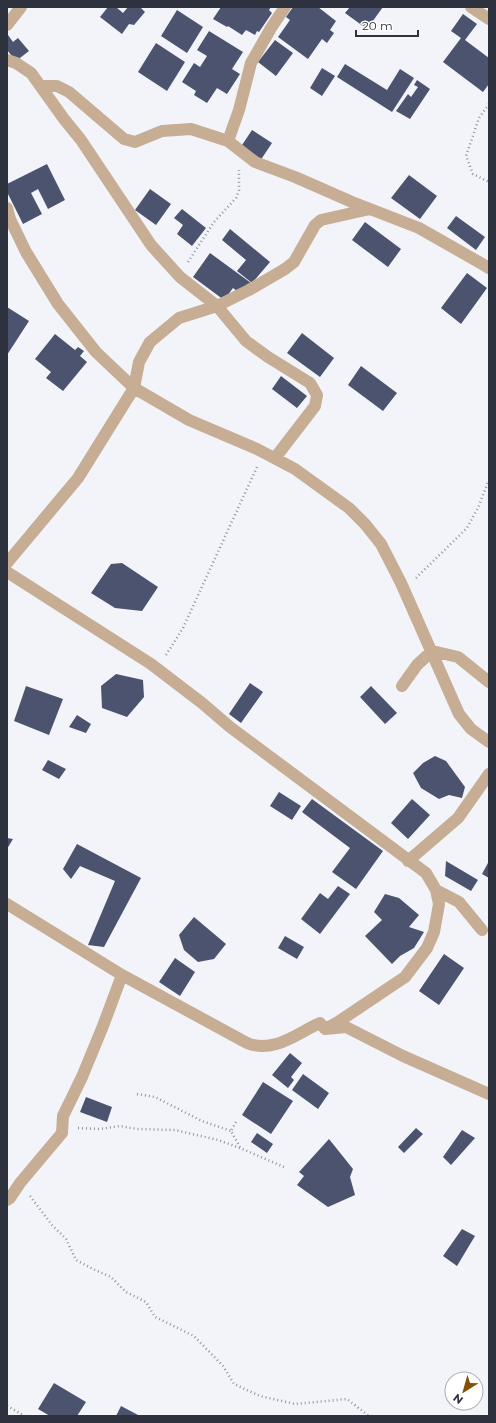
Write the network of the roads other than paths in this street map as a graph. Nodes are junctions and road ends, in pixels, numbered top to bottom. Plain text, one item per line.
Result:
1 (21, 7) edge
2 (284, 7) edge
3 (471, 7) edge
4 (489, 19) edge
5 (7, 25) edge
6 (7, 60) edge
7 (41, 86) junction
8 (228, 141) junction
9 (7, 208) edge
10 (370, 209) junction
11 (489, 268) edge
12 (217, 306) junction
13 (134, 388) junction
14 (275, 458) junction
15 (7, 563) edge
16 (7, 572) edge
17 (432, 651) junction
18 (489, 682) edge
19 (402, 686) dead end
20 (489, 742) edge
21 (489, 774) edge
22 (408, 861) junction
23 (436, 890) junction
24 (7, 904) edge
25 (482, 930) dead end
26 (122, 975) junction
27 (325, 1029) junction
28 (489, 1094) edge
29 (7, 1200) edge

1 - 5 street
2 - 8 street
3 - 4 street
6 - 7 street
7 - 8 street
7 - 12 street
8 - 10 street
9 - 13 street
10 - 11 street
10 - 12 street
12 - 13 street
12 - 14 street
13 - 14 street
13 - 15 street
14 - 17 street
16 - 22 street
17 - 18 street
17 - 19 street
17 - 20 street
21 - 22 street
22 - 23 street
23 - 25 street
23 - 27 street
24 - 26 street
26 - 27 street
26 - 29 street
27 - 28 street

